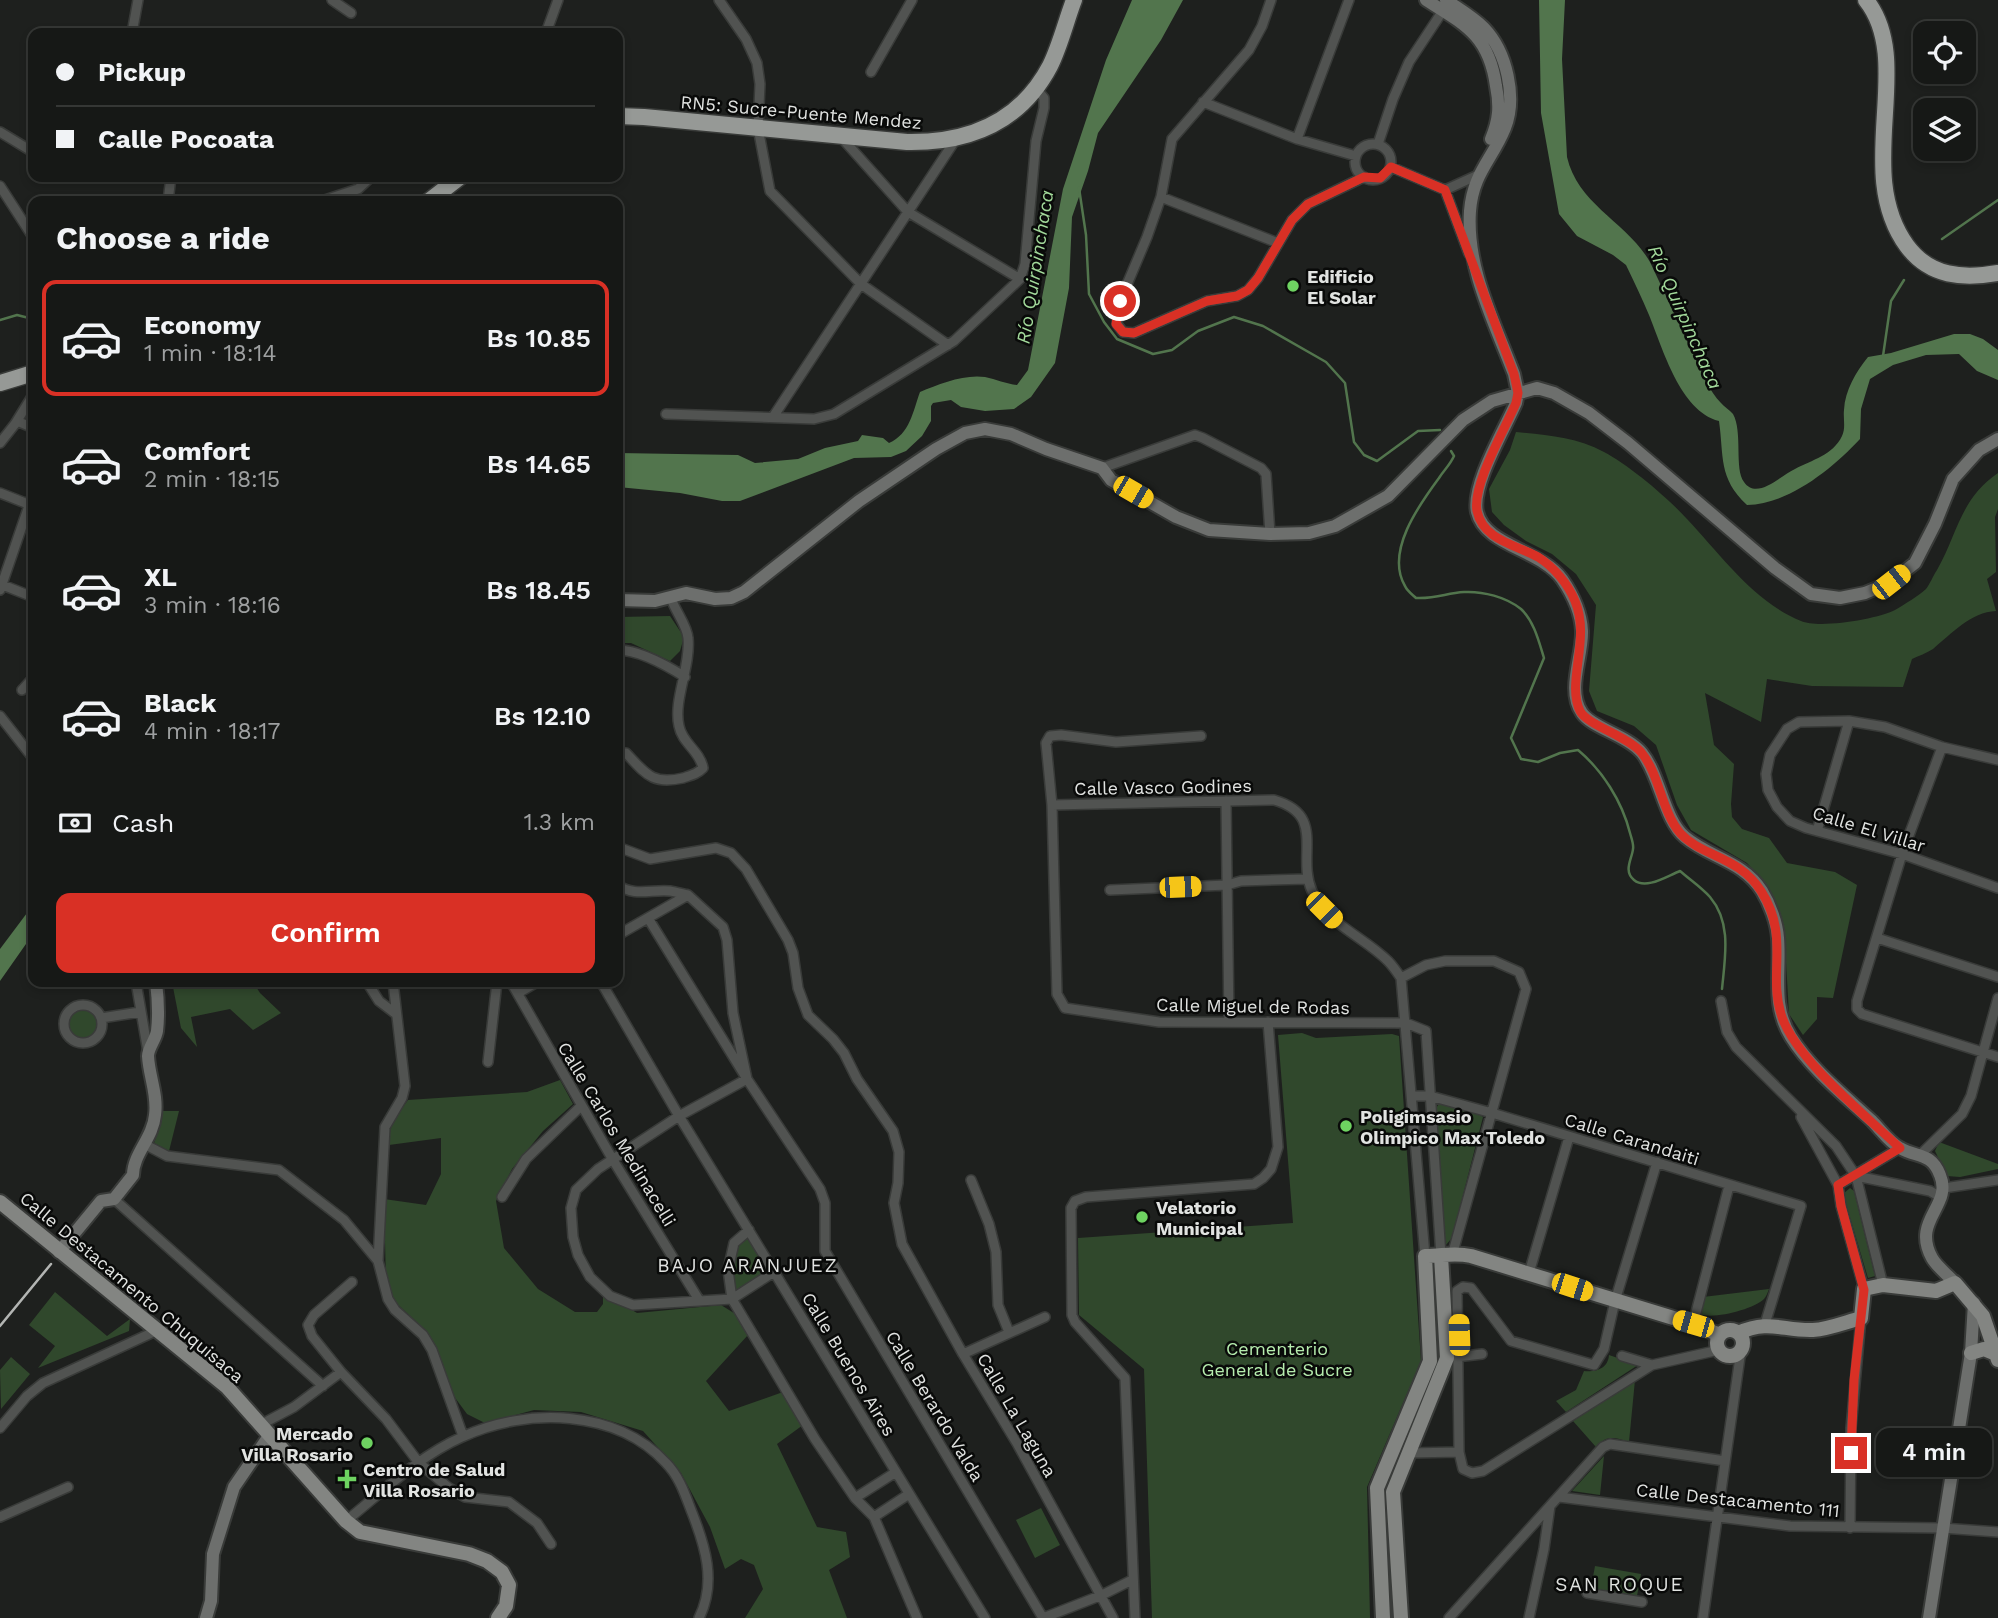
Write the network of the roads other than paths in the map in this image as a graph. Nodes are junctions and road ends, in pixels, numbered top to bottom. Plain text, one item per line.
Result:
1 (138, 0) edge
2 (332, 0) edge
3 (558, 0) edge
4 (719, 0) edge
5 (912, 0) edge
6 (1074, 0) edge
7 (1271, 0) edge
8 (1349, 0) edge
9 (1426, 0) edge
10 (1866, 0) edge
11 (1446, 4) edge
12 (351, 13) dead end
13 (133, 28) edge
14 (548, 28) edge
15 (871, 72) dead end
16 (1035, 87) junction
17 (1203, 102) junction
18 (623, 116) edge
19 (758, 128) junction
20 (0, 132) edge
21 (840, 136) junction
22 (956, 139) junction
23 (1297, 139) junction
24 (1378, 144) junction
25 (28, 149) edge
26 (1356, 156) junction
27 (1391, 167) junction
28 (1480, 171) junction
29 (1364, 177) junction
30 (366, 182) edge
31 (454, 182) edge
32 (0, 186) edge
33 (1445, 190) junction
34 (338, 196) edge
35 (435, 196) edge
36 (1161, 197) junction
37 (908, 212) junction
38 (28, 229) edge
39 (1278, 243) junction
40 (1473, 264) junction
41 (1998, 273) edge
42 (1020, 279) junction
43 (861, 284) junction
44 (947, 345) junction
45 (28, 374) edge
46 (0, 383) edge
47 (1517, 398) junction
48 (28, 403) edge
49 (666, 414) dead end
50 (773, 417) junction
51 (17, 421) junction
52 (28, 426) edge
53 (1998, 439) edge
54 (0, 443) edge
55 (1102, 468) junction
56 (0, 493) edge
57 (28, 504) edge
58 (28, 513) edge
59 (1270, 534) junction
60 (1, 586) edge
61 (28, 595) edge
62 (671, 598) junction
63 (623, 600) edge
64 (623, 650) edge
65 (685, 677) junction
66 (28, 683) edge
67 (22, 690) dead end
68 (0, 716) edge
69 (1849, 720) junction
70 (1201, 736) dead end
71 (1942, 747) junction
72 (28, 752) edge
73 (623, 753) edge
74 (1998, 760) edge
75 (1226, 801) junction
76 (1052, 805) junction
77 (1817, 831) junction
78 (623, 850) edge
79 (1902, 854) junction
80 (1307, 879) junction
81 (1227, 885) junction
82 (1998, 888) edge
83 (623, 889) edge
84 (1110, 890) dead end
85 (688, 895) junction
86 (648, 918) junction
87 (623, 932) edge
88 (1877, 938) junction
89 (1998, 977) edge
90 (1401, 978) junction
91 (137, 987) edge
92 (157, 987) edge
93 (370, 987) edge
94 (393, 987) edge
95 (496, 987) edge
96 (514, 987) edge
97 (528, 987) edge
98 (604, 987) edge
99 (518, 993) junction
100 (1998, 999) edge
101 (1721, 1001) dead end
102 (140, 1012) junction
103 (396, 1014) junction
104 (101, 1018) junction
105 (1229, 1022) junction
106 (1268, 1022) junction
107 (1406, 1023) junction
108 (1981, 1052) junction
109 (148, 1054) junction
110 (1998, 1057) edge
111 (488, 1062) dead end
112 (747, 1079) junction
113 (1412, 1096) junction
114 (1430, 1096) junction
115 (581, 1106) junction
116 (1796, 1106) junction
117 (1492, 1113) junction
118 (679, 1116) junction
119 (1569, 1138) junction
120 (146, 1145) junction
121 (1900, 1148) junction
122 (1922, 1154) junction
123 (613, 1160) junction
124 (1657, 1162) junction
125 (1856, 1176) junction
126 (971, 1180) dead end
127 (1998, 1180) edge
128 (1838, 1185) junction
129 (1730, 1186) junction
130 (1943, 1193) junction
131 (502, 1197) dead end
132 (114, 1199) junction
133 (0, 1202) edge
134 (749, 1230) junction
135 (60, 1252) junction
136 (1447, 1254) junction
137 (1425, 1256) junction
138 (378, 1261) junction
139 (774, 1272) junction
140 (1529, 1273) junction
141 (352, 1282) dead end
142 (1955, 1283) junction
143 (1883, 1285) junction
144 (1864, 1290) junction
145 (732, 1299) junction
146 (699, 1300) junction
147 (1615, 1301) junction
148 (1973, 1303) junction
149 (1045, 1317) dead end
150 (1861, 1318) junction
151 (1693, 1324) junction
152 (1765, 1324) junction
153 (158, 1331) junction
154 (1009, 1332) junction
155 (1738, 1333) junction
156 (1720, 1335) junction
157 (1719, 1350) junction
158 (1741, 1350) junction
159 (1971, 1353) junction
160 (964, 1354) junction
161 (1482, 1354) dead end
162 (1622, 1356) dead end
163 (1997, 1357) edge
164 (1454, 1358) junction
165 (1430, 1361) junction
166 (1651, 1364) junction
167 (341, 1372) junction
168 (323, 1386) junction
169 (0, 1428) edge
170 (264, 1430) junction
171 (463, 1436) junction
172 (1459, 1452) junction
173 (1409, 1453) junction
174 (1725, 1461) junction
175 (419, 1463) junction
176 (896, 1472) junction
177 (68, 1487) dead end
178 (909, 1494) junction
179 (1559, 1497) junction
180 (855, 1498) junction
181 (1550, 1506) junction
182 (1717, 1516) junction
183 (0, 1517) edge
184 (874, 1517) junction
185 (346, 1521) junction
186 (1850, 1528) junction
187 (1942, 1528) junction
188 (1998, 1532) edge
189 (551, 1544) dead end
190 (1132, 1580) junction
191 (1587, 1593) dead end
192 (1102, 1595) junction
193 (1642, 1602) dead end
194 (206, 1618) edge
195 (498, 1618) edge
196 (699, 1618) edge
197 (917, 1618) edge
198 (985, 1618) edge
199 (1043, 1618) edge
200 (1112, 1618) edge
201 (1135, 1618) edge
202 (1382, 1618) edge
203 (1401, 1618) edge
204 (1449, 1618) edge
205 (1529, 1618) edge
206 (1703, 1618) edge
207 (1929, 1618) edge

1 - 13 street
2 - 12 street
3 - 14 street
4 - 19 street
5 - 15 street
6 - 16 highway, RN5: Sucre-Puente Mendez
7 - 17 street
8 - 23 street
9 - 11 street
10 - 41 highway
11 - 24 street
11 - 28 street
16 - 22 highway, RN5: Sucre-Puente Mendez
16 - 42 street
17 - 23 street
17 - 36 street
18 - 19 highway, RN5: Sucre-Puente Mendez
19 - 21 highway, RN5: Sucre-Puente Mendez
19 - 43 street
20 - 25 street
21 - 22 highway, RN5: Sucre-Puente Mendez
21 - 37 street
22 - 37 street
23 - 26 street
24 - 26 street
24 - 27 street
26 - 29 street
27 - 29 street
27 - 33 street
28 - 33 street
28 - 40 street
29 - 39 street
30 - 34 street
31 - 35 highway
32 - 38 street
33 - 40 street
36 - 39 street
36 - 39 street
37 - 42 street
37 - 43 street
40 - 47 street
42 - 44 street
43 - 44 street
43 - 50 street
44 - 50 street
45 - 46 highway
47 - 53 street
47 - 59 street
47 - 121 street
48 - 51 street
49 - 50 street
51 - 52 street
51 - 54 street
55 - 59 street
55 - 59 street
55 - 62 street
56 - 57 street
58 - 60 street
60 - 61 street
62 - 63 street
62 - 65 street
64 - 65 street
65 - 73 street
66 - 67 street
68 - 72 street
69 - 71 street
69 - 77 street
69 - 77 street, Calle El Villar
70 - 76 street
71 - 74 street
71 - 79 street
75 - 76 street, Calle Vasco Godines
75 - 80 street, Calle Vasco Godines
75 - 81 street
76 - 105 street, Calle Miguel de Rodas
77 - 79 street, Calle El Villar
78 - 160 street, Calle La Laguna
79 - 82 street, Calle El Villar
79 - 88 street
80 - 81 street
80 - 90 street
81 - 84 street
81 - 105 street
83 - 85 street
85 - 86 street
85 - 112 street
86 - 87 street
86 - 112 street
88 - 89 street
88 - 108 street
90 - 107 street
90 - 117 street
91 - 102 street
92 - 109 street
93 - 103 street
94 - 103 street
95 - 111 street
96 - 99 street, Calle Carlos Medinacelli
97 - 99 street
98 - 118 street, Calle Buenos Aires
99 - 115 street, Calle Carlos Medinacelli
100 - 108 street
101 - 116 street
102 - 104 street
102 - 109 street
103 - 138 street
104 - 104 street
105 - 106 street, Calle Miguel de Rodas
106 - 107 street, Calle Miguel de Rodas
106 - 190 street
107 - 113 street
107 - 114 street
108 - 110 street
108 - 122 street
109 - 120 street
112 - 118 street
112 - 199 street, Calle Berardo Valda
113 - 114 street, Calle Carandaiti
113 - 137 street
114 - 117 street, Calle Carandaiti
114 - 136 street
115 - 123 street, Calle Carlos Medinacelli
115 - 131 street
116 - 125 street
116 - 128 street
117 - 119 street, Calle Carandaiti
117 - 136 street
118 - 123 street
118 - 134 street, Calle Buenos Aires
119 - 124 street, Calle Carandaiti
119 - 140 street
120 - 132 street
120 - 138 street
121 - 122 street
121 - 125 street
122 - 130 street
123 - 146 street, Calle Carlos Medinacelli
123 - 146 street
124 - 129 street, Calle Carandaiti
124 - 147 street
125 - 128 street
125 - 130 street
125 - 143 street
126 - 154 street
127 - 130 street
128 - 144 street
129 - 151 street
129 - 152 street, Calle Carandaiti
130 - 142 street
132 - 135 street
132 - 168 street
133 - 135 main road, Calle Destacamento Chuquisaca
134 - 139 street, Calle Buenos Aires
134 - 145 street
135 - 153 main road, Calle Destacamento Chuquisaca
136 - 137 main road
136 - 140 main road
136 - 164 main road
137 - 165 main road
138 - 171 street
139 - 145 street
139 - 176 street, Calle Buenos Aires
140 - 147 main road
141 - 167 street
142 - 143 main road
142 - 148 main road
143 - 144 main road
144 - 150 main road
145 - 146 street
145 - 180 street
147 - 151 main road
147 - 164 street
148 - 159 street
148 - 163 main road
149 - 154 street
150 - 152 main road
150 - 186 street
151 - 156 main road
152 - 155 main road
153 - 169 street
153 - 170 main road, Calle Destacamento Chuquisaca
154 - 160 street
155 - 156 main road
155 - 158 main road
156 - 157 main road
157 - 158 main road
157 - 166 street
158 - 174 street
159 - 163 main road
159 - 187 street
160 - 192 street, Calle La Laguna
161 - 164 street
162 - 166 street
164 - 165 street
164 - 172 street
164 - 173 main road
165 - 202 main road
166 - 172 street
167 - 168 street
167 - 175 street
168 - 170 street
170 - 185 main road, Calle Destacamento Chuquisaca
170 - 194 street
171 - 175 street
171 - 196 street
172 - 173 street
173 - 203 main road
174 - 179 street
174 - 182 street
175 - 185 street
175 - 189 street
176 - 178 street, Calle Buenos Aires
176 - 180 street
177 - 183 street
178 - 184 street
178 - 198 street, Calle Buenos Aires
179 - 181 street
179 - 182 street, Calle Destacamento 111
180 - 184 street
181 - 204 street
181 - 205 street
182 - 186 street, Calle Destacamento 111
182 - 206 street
184 - 197 street
185 - 195 main road, Calle Destacamento Chuquisaca
186 - 187 street, Calle Destacamento 111
187 - 188 street, Calle Destacamento 111
187 - 207 street
190 - 192 street
190 - 201 street
191 - 193 street
192 - 199 street
192 - 200 street, Calle La Laguna

